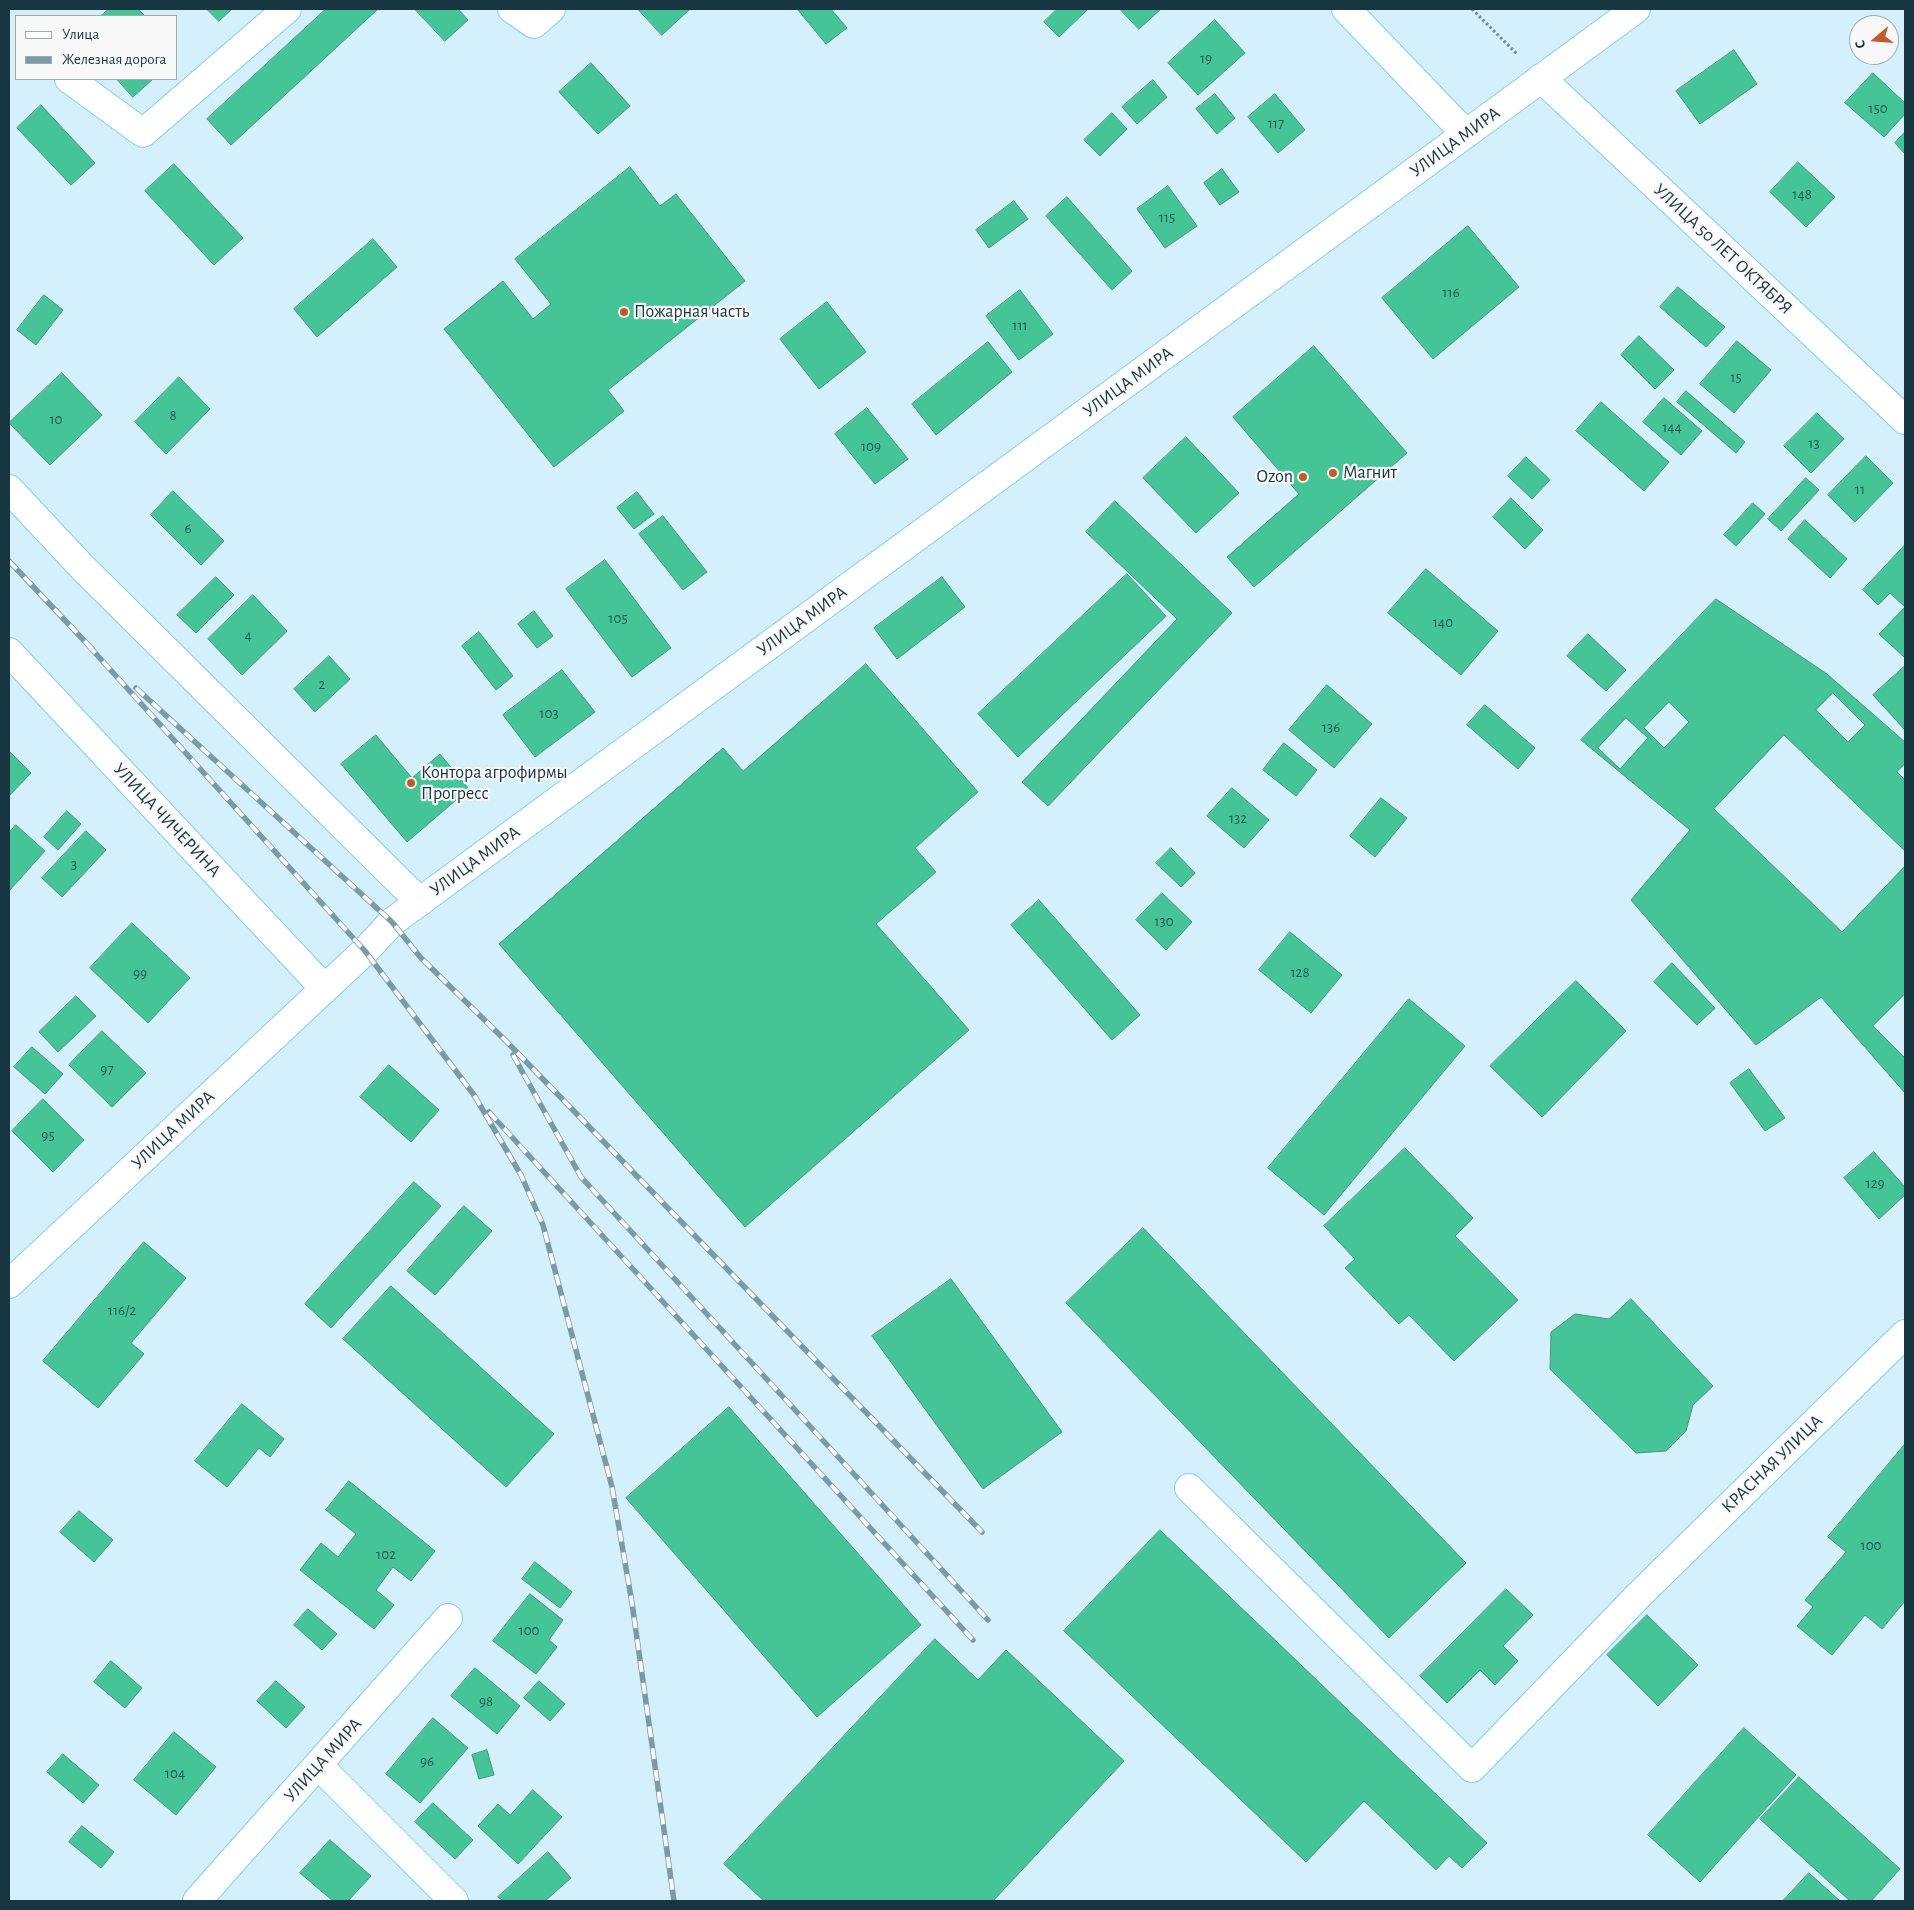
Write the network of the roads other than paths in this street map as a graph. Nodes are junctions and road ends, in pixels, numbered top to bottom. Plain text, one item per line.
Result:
1 (288, 9) edge
2 (512, 9) edge
3 (552, 9) edge
4 (1346, 9) edge
5 (1636, 9) edge
6 (1541, 78) junction
7 (70, 80) edge
8 (1466, 134) junction
9 (1905, 420) edge
10 (9, 489) edge
11 (9, 652) edge
12 (420, 902) junction
13 (324, 988) junction
14 (9, 1284) edge
15 (1905, 1334) edge
16 (1189, 1488) dead end
17 (448, 1618) dead end
18 (318, 1764) junction
19 (198, 1901) edge
20 (454, 1901) edge

1 - 7 street
2 - 3 street
4 - 8 street
5 - 6 street, УЛИЦА МИРА
6 - 8 street, УЛИЦА МИРА
6 - 9 street, УЛИЦА 50 ЛЕТ ОКТЯБРЯ
8 - 12 street, УЛИЦА МИРА
10 - 12 street
11 - 13 street, УЛИЦА ЧИЧЕРИНА
12 - 13 street, УЛИЦА МИРА
13 - 14 street, УЛИЦА МИРА
15 - 16 street, КРАСНАЯ УЛИЦА
17 - 18 street, УЛИЦА МИРА
18 - 19 street, УЛИЦА МИРА
18 - 20 street

